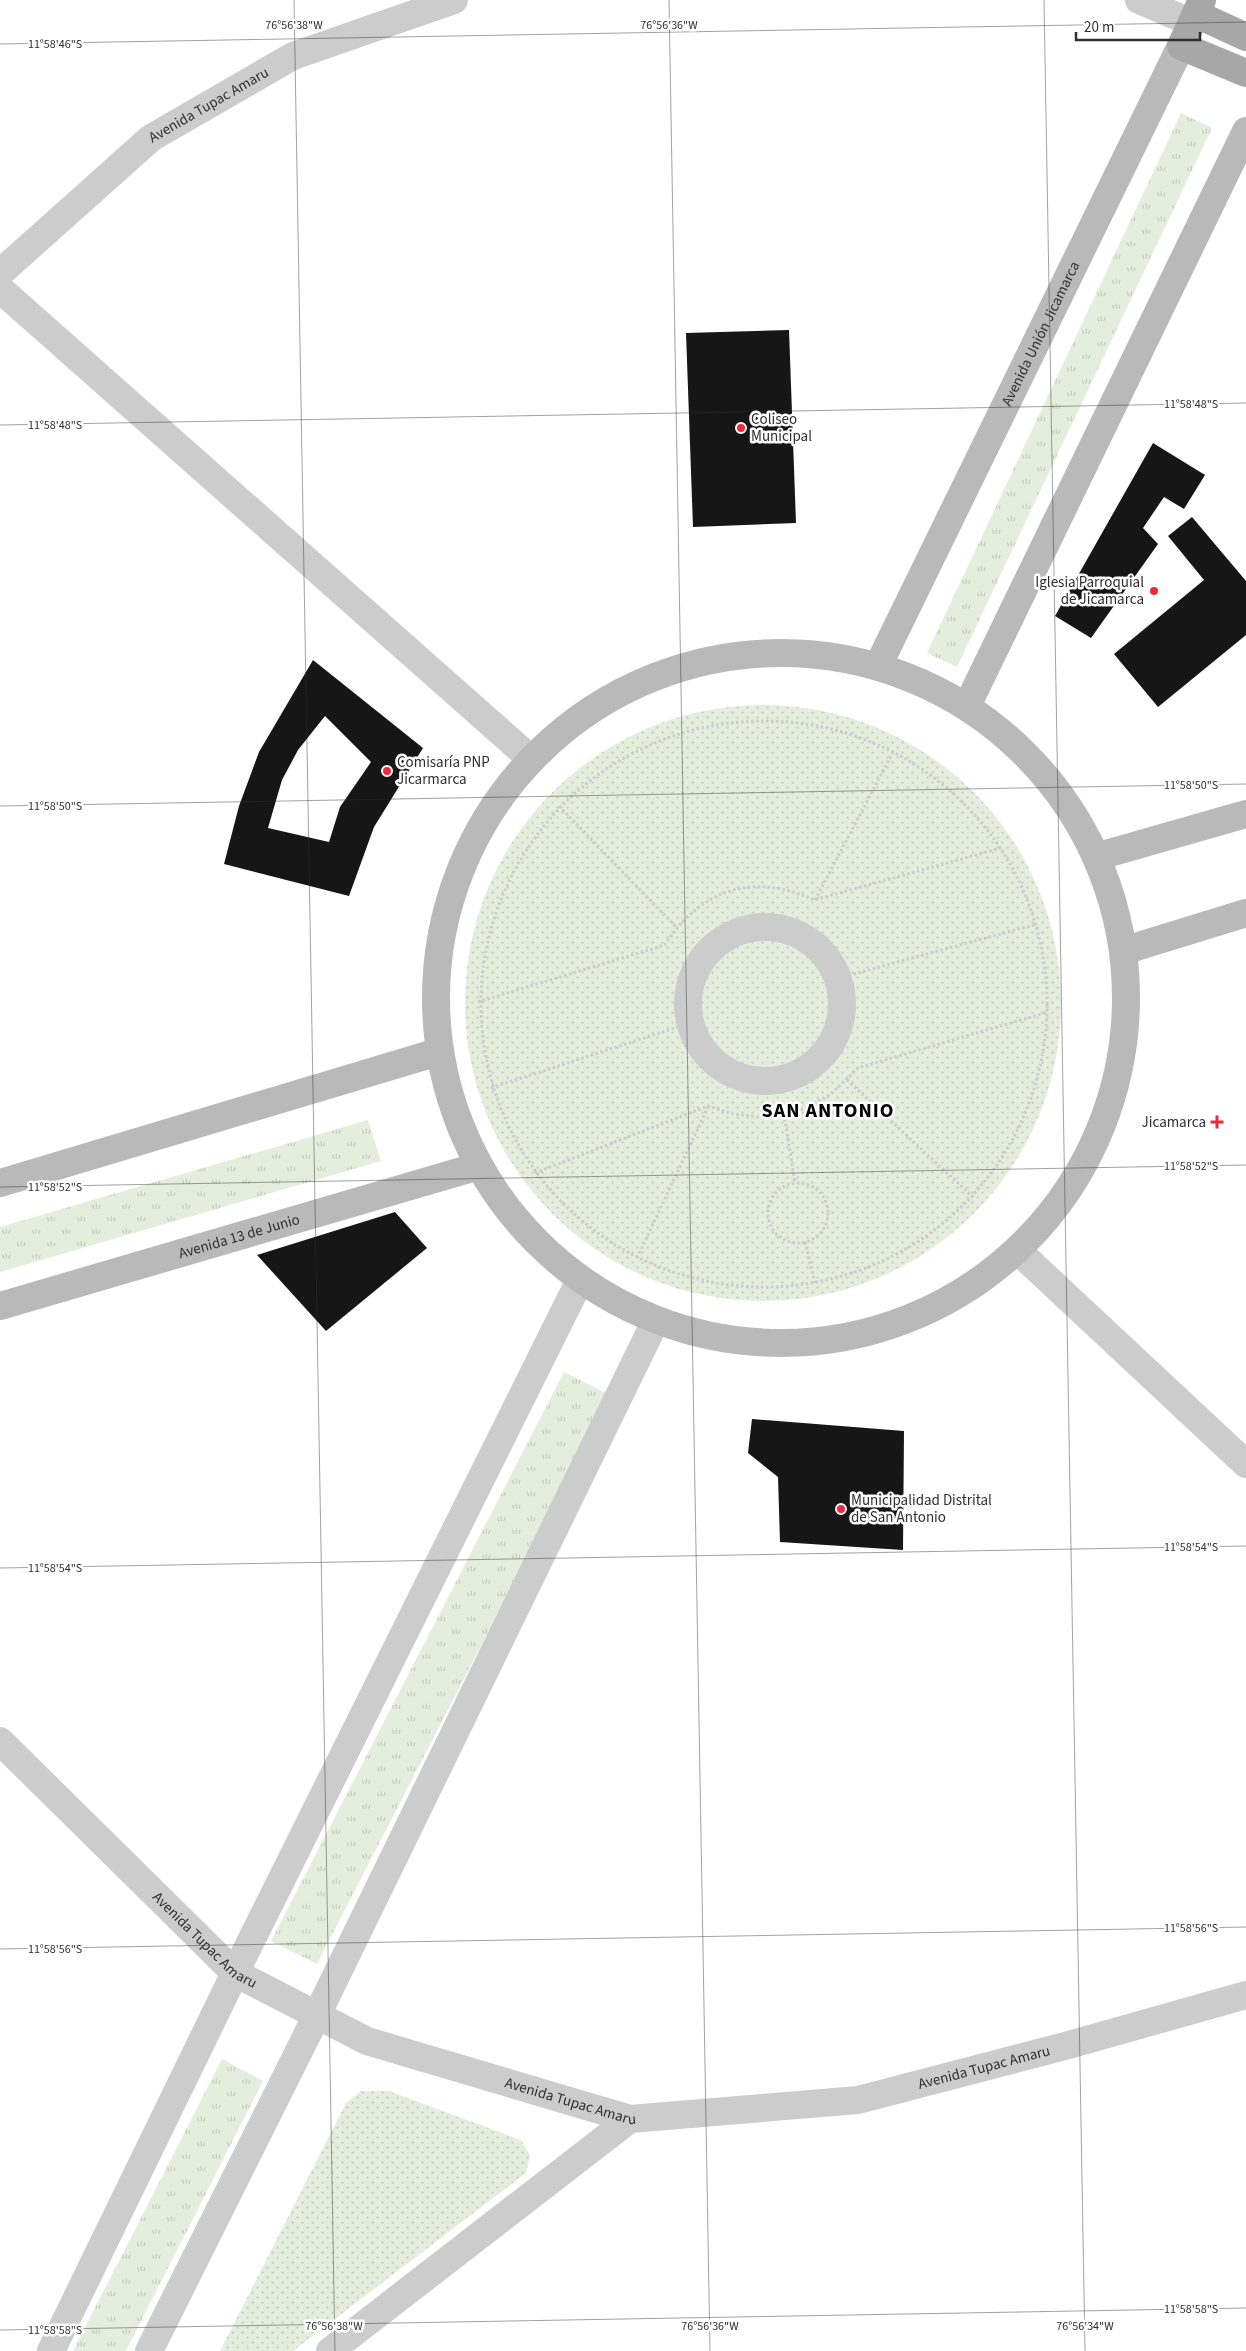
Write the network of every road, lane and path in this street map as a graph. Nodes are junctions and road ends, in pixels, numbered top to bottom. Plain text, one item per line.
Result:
1 (454, 0) edge
2 (1139, 0) edge
3 (1193, 21) edge
4 (1246, 37) edge
5 (1246, 73) edge
6 (1246, 131) edge
7 (0, 273) edge
8 (0, 289) edge
9 (878, 666) junction
10 (967, 706) junction
11 (893, 752) junction
12 (531, 759) junction
13 (560, 806) junction
14 (1246, 814) edge
15 (1001, 848) junction
16 (1099, 856) junction
17 (814, 900) junction
18 (1246, 913) edge
19 (1037, 924) junction
20 (676, 927) junction
21 (1126, 950) junction
22 (839, 978) junction
23 (478, 1002) junction
24 (1048, 1012) junction
25 (690, 1023) junction
26 (438, 1052) junction
27 (847, 1080) junction
28 (491, 1088) junction
29 (708, 1106) junction
30 (784, 1114) junction
31 (479, 1166) junction
32 (535, 1173) junction
33 (0, 1183) edge
34 (795, 1183) junction
35 (973, 1197) junction
36 (805, 1242) junction
37 (1018, 1251) junction
38 (637, 1258) junction
39 (580, 1280) junction
40 (815, 1283) junction
41 (0, 1306) edge
42 (656, 1320) junction
43 (1246, 1464) edge
44 (0, 1741) edge
45 (235, 1973) junction
46 (1246, 1994) edge
47 (317, 2015) junction
48 (630, 2119) junction
49 (51, 2351) edge
50 (149, 2351) edge
51 (330, 2351) edge

1 - 7 street, Avenida Tupac Amaru
2 - 3 street
3 - 4 main road
3 - 5 main road
3 - 9 street, Avenida Unión Jicamarca
6 - 10 street
8 - 12 street
9 - 10 street
9 - 12 street
10 - 16 street
11 - 13 path
11 - 15 path
11 - 17 path
12 - 26 street
13 - 20 path
13 - 23 path
14 - 16 street
15 - 17 path
15 - 19 path
16 - 21 street
17 - 20 path
18 - 21 street
19 - 22 path
19 - 24 path
20 - 23 path
21 - 37 street
22 - 25 street
22 - 25 street
23 - 28 path
24 - 27 path
24 - 35 path
25 - 28 path
26 - 31 street
26 - 33 street
27 - 30 path
27 - 35 path
28 - 32 path
29 - 30 path
29 - 32 path
29 - 38 path
30 - 34 path
31 - 39 street
31 - 41 street, Avenida 13 de Junio
32 - 38 path
34 - 36 path
34 - 36 path
35 - 40 path
36 - 40 path
37 - 42 street
37 - 43 street
38 - 40 path
39 - 42 street
39 - 45 street
42 - 47 street
44 - 45 street, Avenida Tupac Amaru
45 - 47 street, Avenida Tupac Amaru
45 - 49 street
46 - 48 street, Avenida Tupac Amaru
47 - 48 street, Avenida Tupac Amaru
47 - 50 street
48 - 51 street

